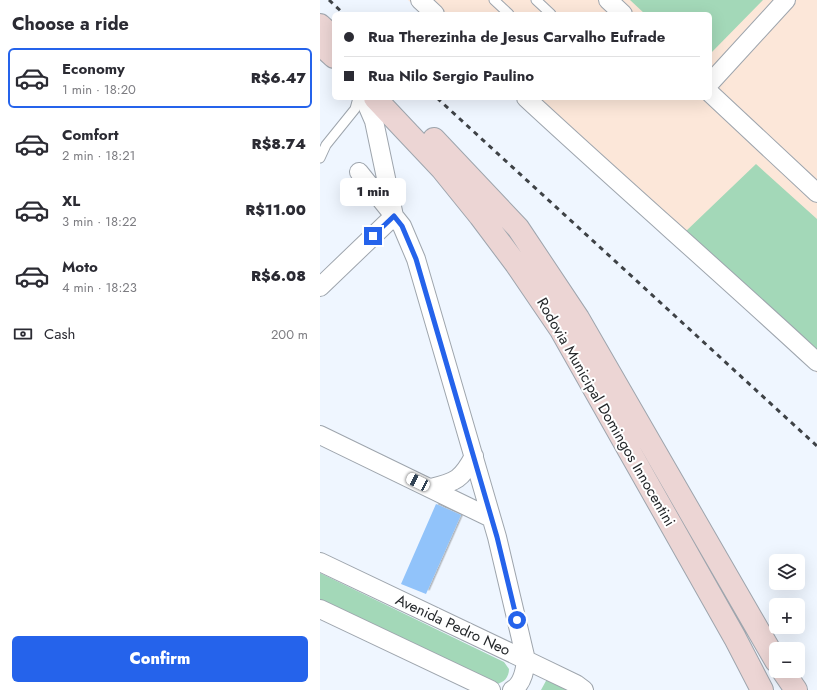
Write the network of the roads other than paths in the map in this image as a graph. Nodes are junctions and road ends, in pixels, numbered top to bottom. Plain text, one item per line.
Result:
1 (420, 0) edge
2 (494, 0) edge
3 (608, 0) edge
4 (786, 0) edge
5 (539, 1) edge
6 (433, 12) edge
7 (507, 12) edge
8 (549, 12) edge
9 (621, 12) edge
10 (320, 25) edge
11 (332, 36) edge
12 (320, 44) edge
13 (332, 55) edge
14 (712, 81) edge
15 (712, 95) edge
16 (357, 100) edge
17 (365, 100) edge
18 (377, 100) edge
19 (396, 100) edge
20 (528, 100) edge
21 (320, 158) edge
22 (359, 172) dead end
23 (817, 192) edge
24 (394, 216) junction
25 (320, 287) edge
26 (817, 362) edge
27 (320, 435) edge
28 (474, 456) junction
29 (432, 488) junction
30 (491, 518) junction
31 (320, 562) edge
32 (320, 609) edge
33 (769, 649) edge
34 (526, 660) junction
35 (788, 678) edge
36 (491, 690) edge
37 (512, 690) edge
38 (584, 690) edge
39 (762, 690) edge
40 (796, 690) edge

1 - 6 street
2 - 7 lane
3 - 9 street
4 - 14 street
5 - 8 lane
10 - 11 main road
12 - 13 main road
15 - 23 street
16 - 21 lane
17 - 24 street
18 - 39 main road, Rodovia Municipal Domingos Innocentini
19 - 33 main road, Rodovia Municipal Domingos Innocentini
20 - 26 street
22 - 24 street
24 - 25 street
24 - 28 street
27 - 29 street
28 - 29 street
28 - 30 street
29 - 30 street
30 - 34 street
31 - 34 street, Avenida Pedro Neo
32 - 36 street
34 - 37 street
34 - 38 street, Avenida Pedro Neo
35 - 40 main road

